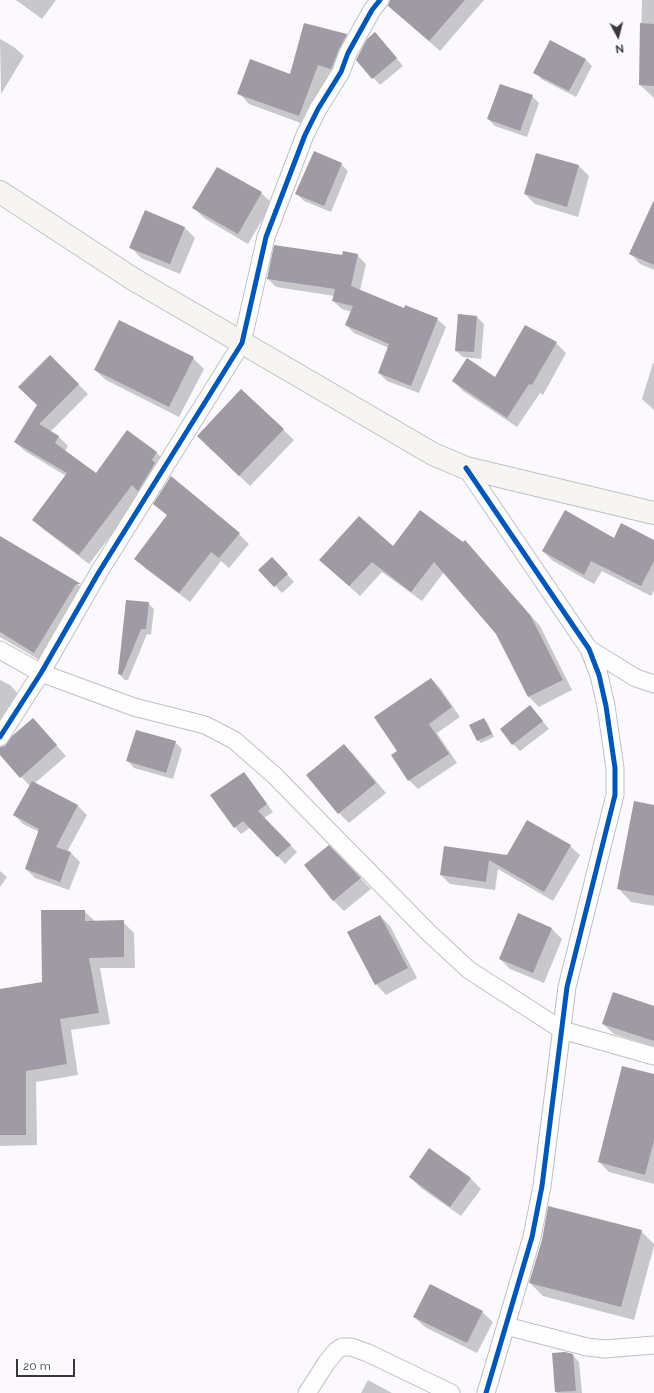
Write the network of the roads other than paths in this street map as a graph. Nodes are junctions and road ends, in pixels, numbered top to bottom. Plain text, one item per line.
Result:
1 (380, 0) edge
2 (0, 192) edge
3 (242, 343) junction
4 (466, 468) junction
5 (654, 513) edge
6 (589, 649) junction
7 (0, 650) edge
8 (41, 674) junction
9 (654, 684) edge
10 (0, 737) edge
11 (562, 1030) junction
12 (654, 1056) edge
13 (506, 1326) junction
14 (654, 1345) edge
15 (306, 1393) edge
16 (451, 1393) edge
17 (486, 1393) edge

1 - 3 street
2 - 3 main road
3 - 4 main road
3 - 8 street
4 - 5 main road
4 - 6 street
6 - 9 street
6 - 11 street
7 - 8 street
8 - 10 street
8 - 11 street
11 - 12 street
11 - 13 street
13 - 14 street
13 - 17 street
15 - 16 street

